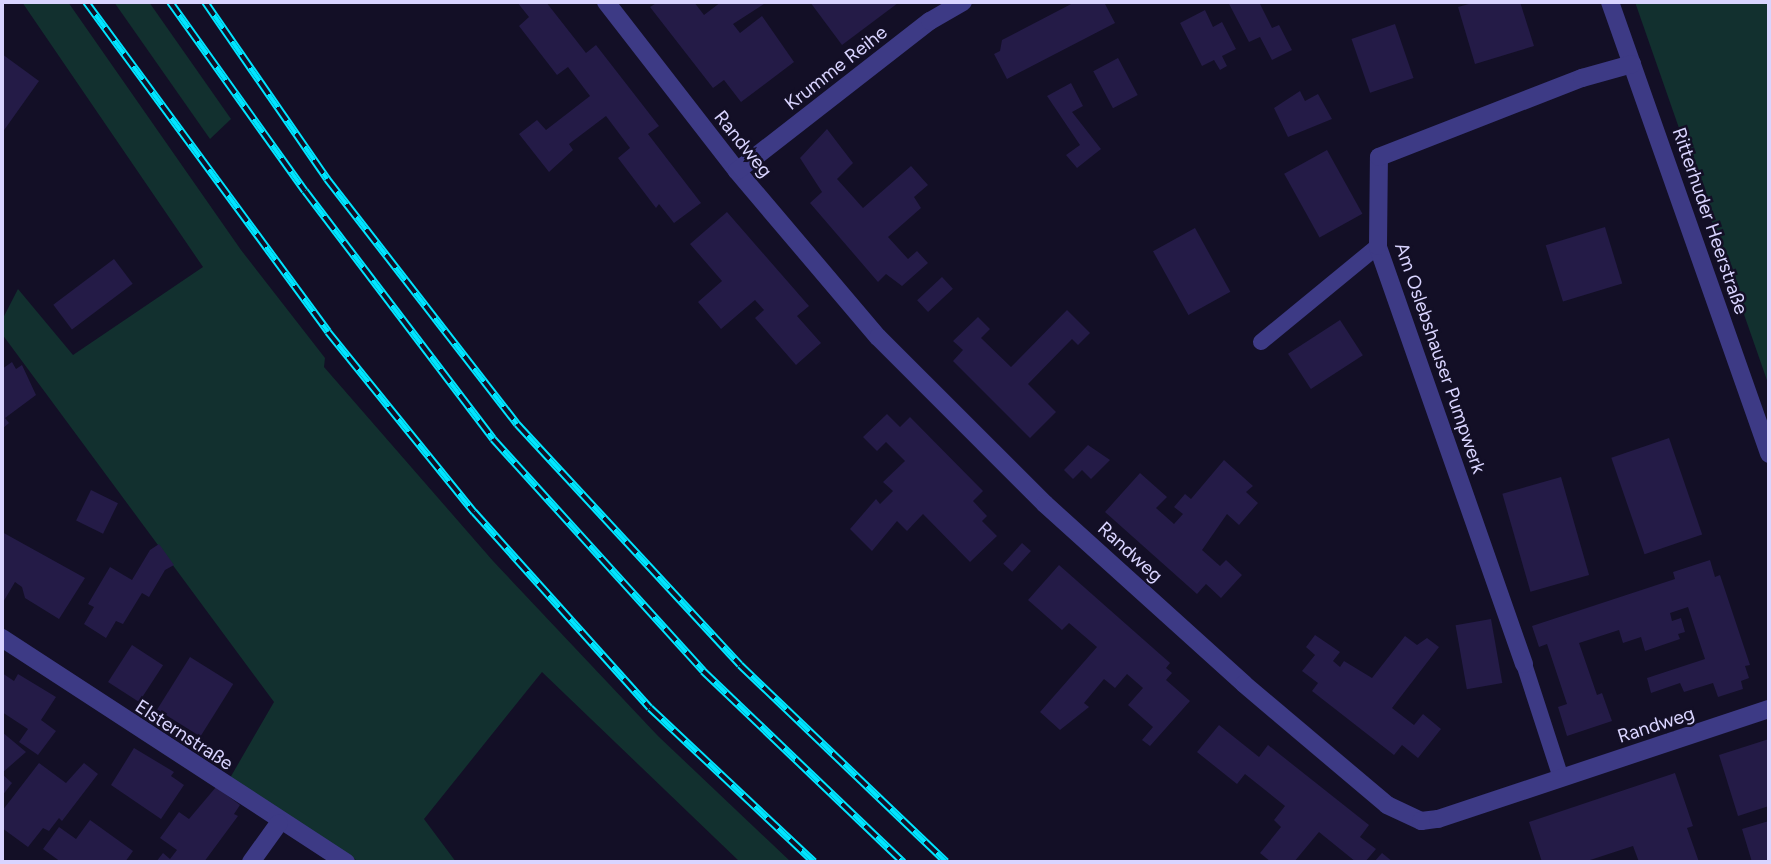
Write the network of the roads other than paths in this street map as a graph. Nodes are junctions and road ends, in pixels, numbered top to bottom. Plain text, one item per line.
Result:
1 (606, 2) edge
2 (963, 2) edge
3 (1610, 2) edge
4 (1632, 64) junction
5 (737, 171) junction
6 (1378, 246) junction
7 (1261, 342) dead end
8 (1769, 454) edge
9 (2, 638) edge
10 (1524, 664) joint
11 (1769, 709) edge
12 (1561, 778) junction
13 (279, 823) junction
14 (251, 862) edge
15 (346, 862) edge

1 - 5 street, Randweg
2 - 5 street, Krumme Reihe
3 - 4 street, Ritterhuder Heerstraße
4 - 6 street, Am Oslebshauser Pumpwerk
4 - 8 street, Ritterhuder Heerstraße
5 - 12 street, Randweg
6 - 7 lane
6 - 10 street, Am Oslebshauser Pumpwerk
9 - 13 street, Elsternstraße
10 - 12 lane
11 - 12 street, Randweg
13 - 14 street
13 - 15 street, Elsternstraße

